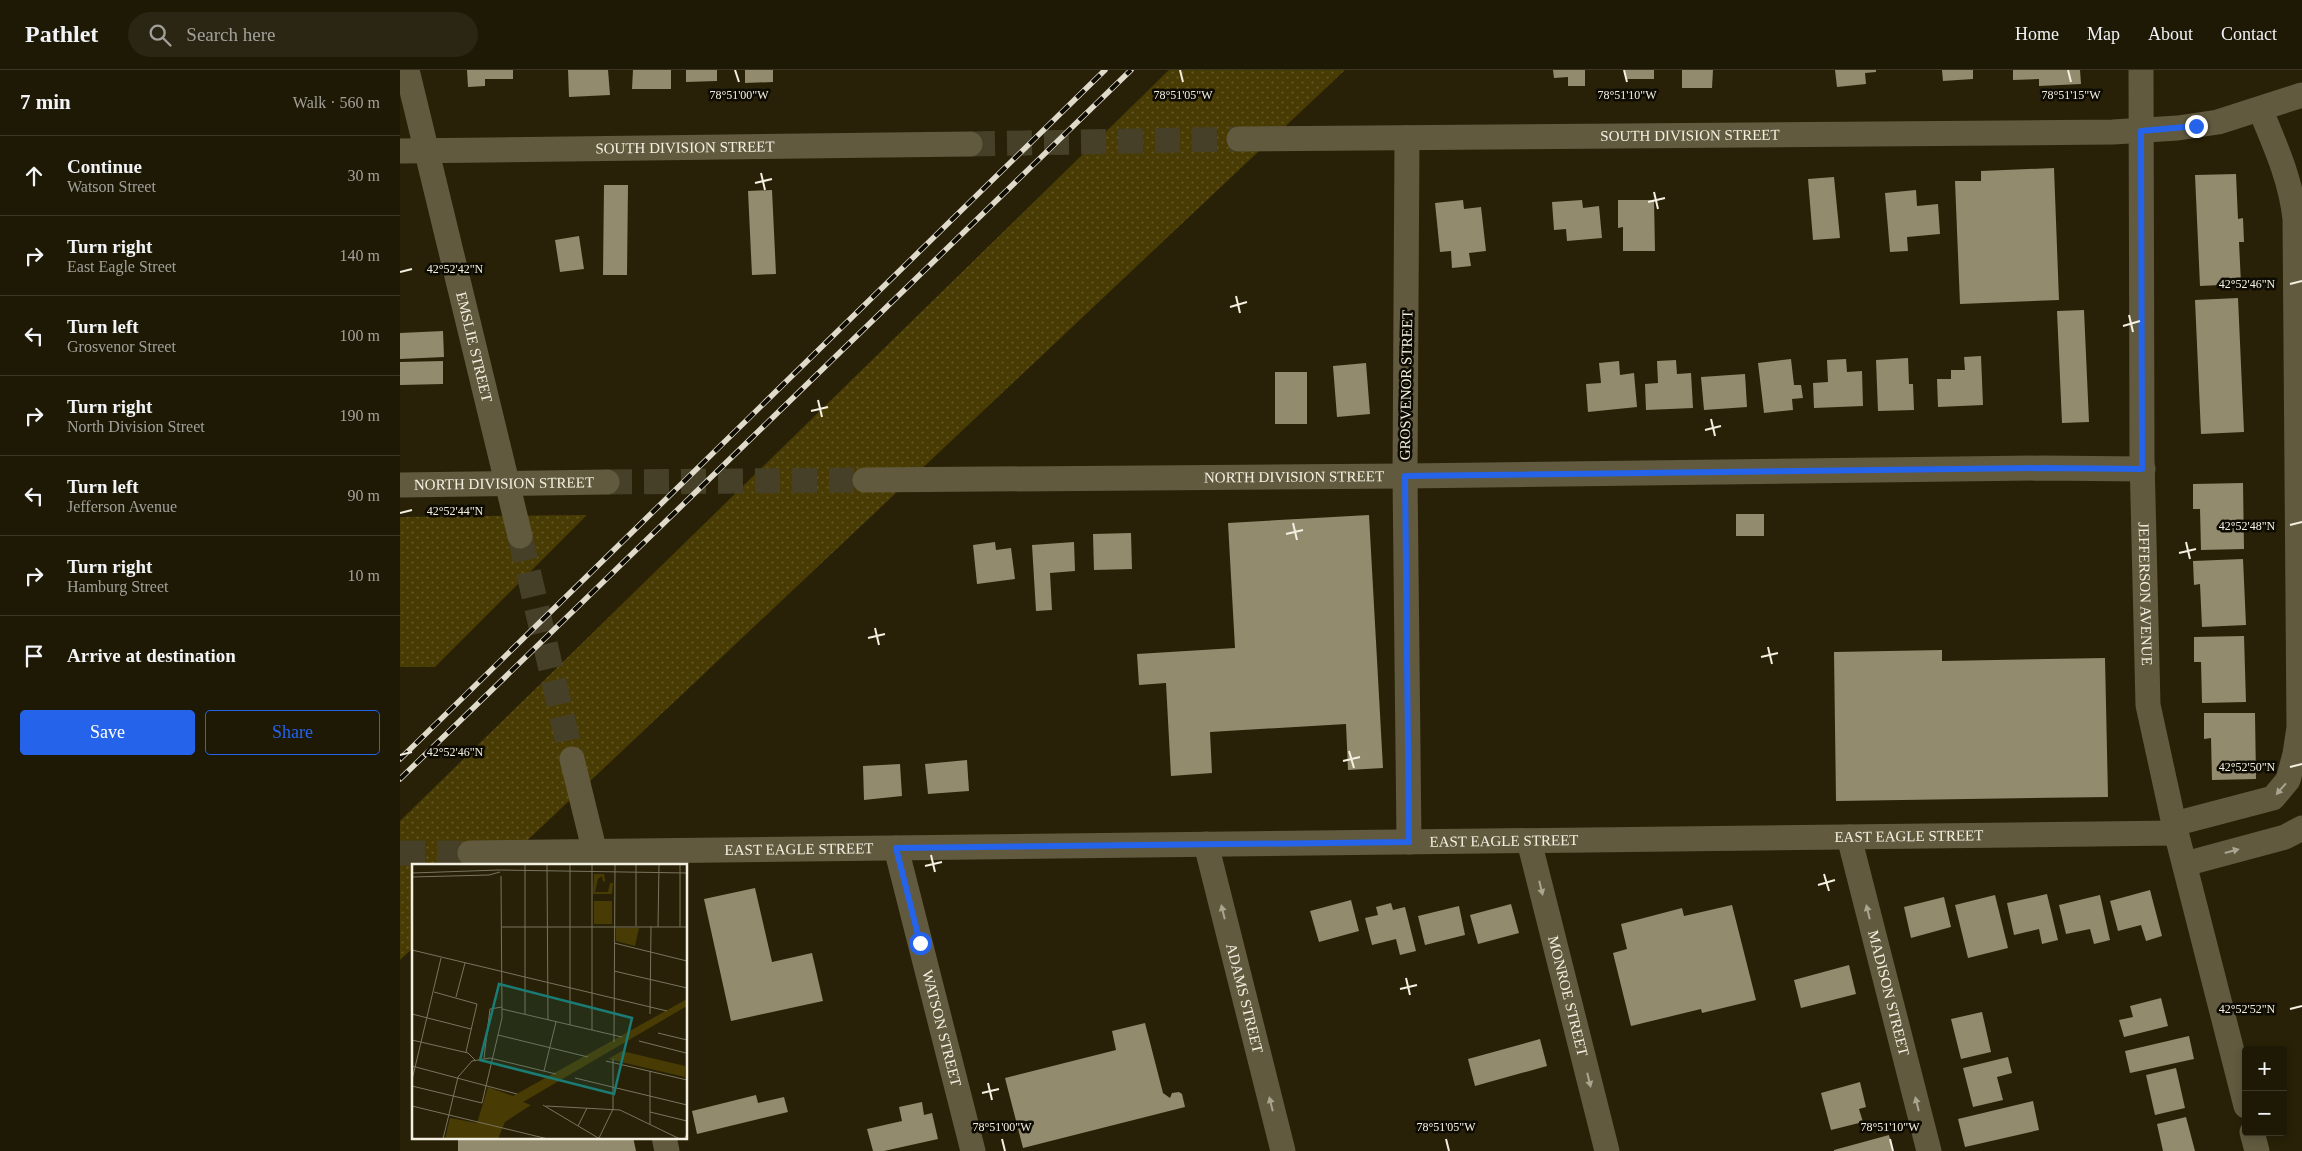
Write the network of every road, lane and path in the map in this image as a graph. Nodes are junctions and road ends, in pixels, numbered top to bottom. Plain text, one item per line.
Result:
1 (407, 70) edge
2 (2141, 70) edge
3 (2302, 95) edge
4 (2260, 109) junction
5 (2141, 131) junction
6 (1407, 138) junction
7 (1239, 139) tunnel mouth
8 (970, 144) tunnel mouth
9 (400, 151) edge
10 (426, 151) junction
11 (2142, 469) junction
12 (1405, 476) junction
13 (865, 480) tunnel mouth
14 (508, 482) junction
15 (606, 482) tunnel mouth
16 (400, 485) edge
17 (520, 536) tunnel mouth
18 (2301, 727) edge
19 (572, 759) tunnel mouth
20 (2175, 828) junction
21 (2302, 828) edge
22 (1849, 837) junction
23 (1529, 841) junction
24 (1409, 842) junction
25 (1206, 844) junction
26 (896, 848) junction
27 (470, 853) tunnel mouth
28 (596, 858) edge
29 (2185, 864) junction
30 (2242, 1091) edge
31 (2253, 1136) edge
32 (664, 1138) edge
33 (668, 1151) edge
34 (972, 1151) edge
35 (1283, 1151) edge
36 (1607, 1151) edge
37 (1929, 1151) edge
38 (2257, 1151) edge

1 - 10 street, EMSLIE STREET
2 - 5 street, JEFFERSON AVENUE
3 - 4 street, SOUTH DIVISION STREET
4 - 5 street, SOUTH DIVISION STREET
4 - 18 street, EAST EAGLE STREET
5 - 6 street, SOUTH DIVISION STREET
5 - 11 street, JEFFERSON AVENUE
6 - 7 street, SOUTH DIVISION STREET
6 - 12 street, GROSVENOR STREET
8 - 10 street, SOUTH DIVISION STREET
9 - 10 street, SOUTH DIVISION STREET
10 - 14 street, EMSLIE STREET
11 - 12 street, NORTH DIVISION STREET
11 - 20 street, JEFFERSON AVENUE
12 - 13 street, NORTH DIVISION STREET
12 - 24 street, GROSVENOR STREET
14 - 15 street, NORTH DIVISION STREET
14 - 16 street, NORTH DIVISION STREET
14 - 17 street, EMSLIE STREET
18 -> 20 street, EAST EAGLE STREET
19 - 28 street
20 - 22 street, EAST EAGLE STREET
20 - 29 street, JEFFERSON AVENUE
29 -> 21 street
22 - 23 street, EAST EAGLE STREET
37 -> 22 street, MADISON STREET
23 - 24 street, EAST EAGLE STREET
23 -> 36 street, MONROE STREET
24 - 25 street, EAST EAGLE STREET
25 - 26 street, EAST EAGLE STREET
35 -> 25 street, ADAMS STREET
26 - 28 street, EAST EAGLE STREET
26 - 34 street, WATSON STREET
27 - 28 street, EAST EAGLE STREET
29 - 30 street, JEFFERSON AVENUE
31 - 38 street
32 - 33 street

